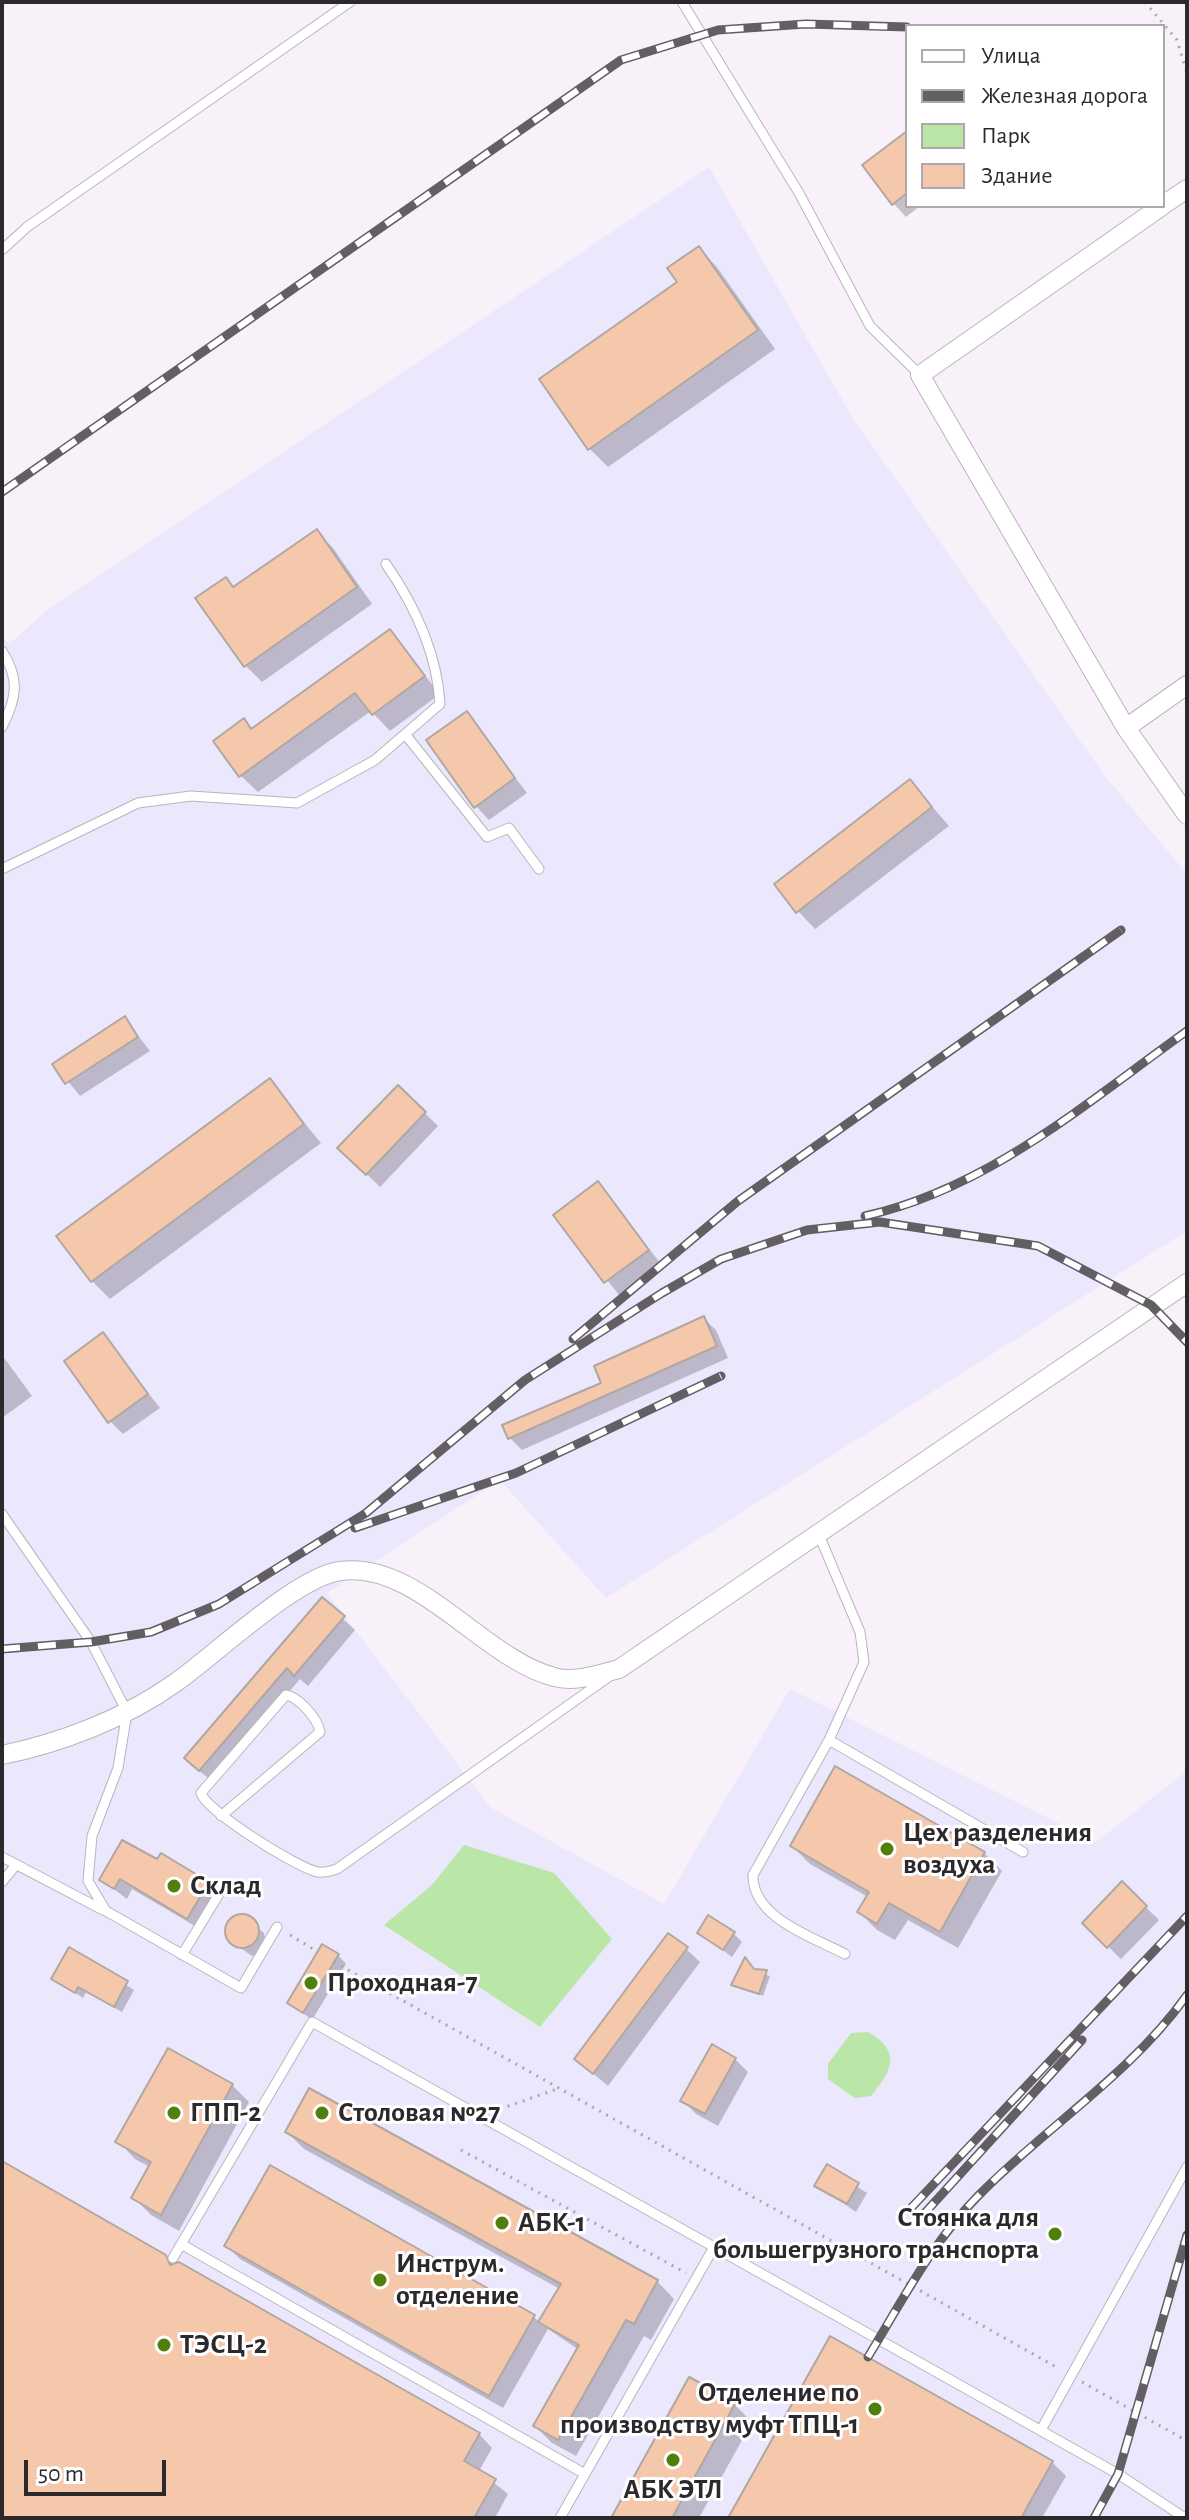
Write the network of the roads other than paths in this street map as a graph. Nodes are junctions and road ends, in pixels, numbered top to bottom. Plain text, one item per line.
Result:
1 (350, 2) edge
2 (682, 2) edge
3 (1187, 189) edge
4 (1165, 205) edge
5 (1160, 208) edge
6 (2, 250) edge
7 (920, 375) junction
8 (386, 564) dead end
9 (2, 651) edge
10 (1187, 685) edge
11 (2, 727) edge
12 (1126, 728) junction
13 (405, 734) junction
14 (1187, 815) edge
15 (2, 869) edge
16 (539, 869) dead end
17 (1187, 1283) edge
18 (2, 1514) edge
19 (819, 1535) junction
20 (619, 1669) junction
21 (127, 1712) junction
22 (829, 1740) junction
23 (2, 1755) edge
24 (221, 1816) junction
25 (1023, 1852) dead end
26 (2, 1857) edge
27 (16, 1865) junction
28 (2, 1882) edge
29 (219, 1894) dead end
30 (106, 1911) junction
31 (277, 1927) road end
32 (845, 1954) dead end
33 (182, 1955) junction
34 (1187, 2167) edge
35 (181, 2244) junction
36 (714, 2247) junction
37 (173, 2258) dead end
38 (1041, 2430) junction
39 (585, 2474) junction
40 (560, 2518) edge
41 (1185, 2518) edge

1 - 6 lane
2 - 7 lane
3 - 4 street
5 - 7 street
7 - 12 street
8 - 13 lane
9 - 11 lane
10 - 12 street
12 - 14 street
13 - 15 lane
13 - 16 lane
17 - 19 street
18 - 21 lane
19 - 20 street
19 - 22 lane
20 - 21 street
20 - 24 lane
21 - 23 street
21 - 30 lane
22 - 25 lane
22 - 32 lane
24 - 24 lane
26 - 27 lane
27 - 28 lane
27 - 30 lane
29 - 33 lane
30 - 33 lane
31 - 33 lane
34 - 38 lane
35 - 36 lane
35 - 37 lane
35 - 39 lane
36 - 38 lane
36 - 39 lane
38 - 41 lane
39 - 40 lane

